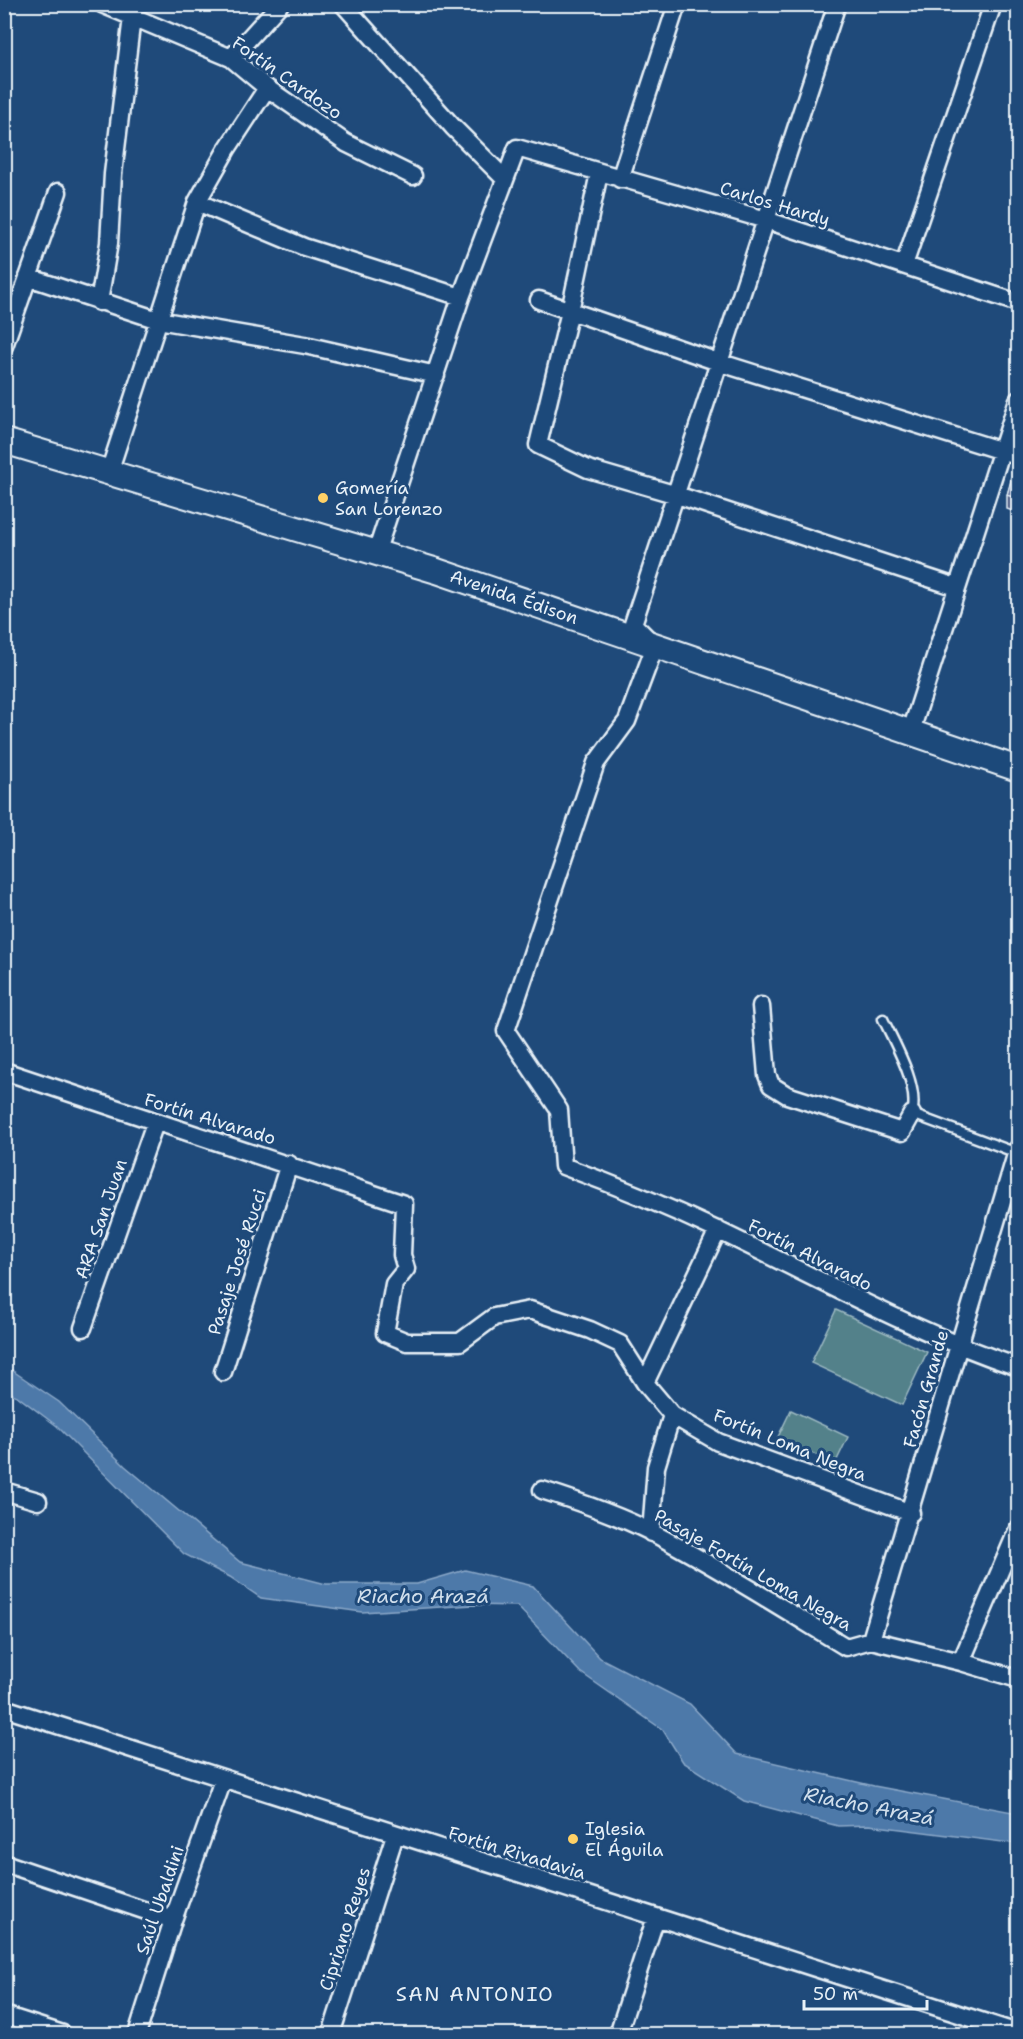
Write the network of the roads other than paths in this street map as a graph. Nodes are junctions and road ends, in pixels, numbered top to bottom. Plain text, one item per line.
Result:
1 (102, 4) edge
2 (280, 4) edge
3 (343, 4) edge
4 (677, 4) edge
5 (837, 4) edge
6 (993, 4) edge
7 (132, 17) junction
8 (231, 58) junction
9 (267, 88) junction
10 (599, 173) junction
11 (413, 176) dead end
12 (505, 179) junction
13 (620, 179) junction
14 (58, 192) dead end
15 (197, 202) junction
16 (766, 220) junction
17 (904, 265) junction
18 (28, 277) junction
19 (461, 297) junction
20 (539, 300) dead end
21 (99, 302) junction
22 (1018, 303) edge
23 (570, 311) junction
24 (158, 320) junction
25 (4, 346) edge
26 (721, 363) junction
27 (436, 375) junction
28 (1018, 400) edge
29 (4, 431) edge
30 (4, 441) edge
31 (1002, 450) junction
32 (1018, 456) edge
33 (116, 470) junction
34 (677, 495) junction
35 (379, 544) junction
36 (956, 588) junction
37 (633, 624) junction
38 (655, 646) junction
39 (912, 725) junction
40 (1018, 756) edge
41 (1018, 769) edge
42 (761, 1006) dead end
43 (883, 1019) dead end
44 (4, 1071) edge
45 (912, 1114) junction
46 (155, 1123) junction
47 (1018, 1150) edge
48 (289, 1164) junction
49 (718, 1230) junction
50 (84, 1328) dead end
51 (385, 1333) joint
52 (958, 1347) junction
53 (1018, 1367) edge
54 (223, 1372) dead end
55 (645, 1383) junction
56 (672, 1415) junction
57 (542, 1490) dead end
58 (4, 1491) edge
59 (39, 1501) dead end
60 (911, 1513) junction
61 (1018, 1528) edge
62 (651, 1533) junction
63 (871, 1640) junction
64 (961, 1662) junction
65 (1018, 1679) edge
66 (4, 1708) edge
67 (223, 1780) junction
68 (395, 1835) junction
69 (4, 1863) edge
70 (656, 1917) junction
71 (173, 1920) junction
72 (4, 2015) edge
73 (63, 2034) edge
74 (137, 2034) edge
75 (331, 2034) edge
76 (618, 2034) edge
77 (1018, 2034) edge

1 - 7 street, Fortín Cardozo
2 - 8 street
3 - 12 street
4 - 13 street
5 - 16 street
6 - 17 street
7 - 8 street, Fortín Cardozo
7 - 21 street
8 - 9 street, Fortín Cardozo
9 - 11 street, Fortín Cardozo
9 - 15 street
10 - 12 street, Carlos Hardy
10 - 13 street, Carlos Hardy
10 - 23 street
12 - 19 street
13 - 16 street, Carlos Hardy
14 - 18 street
15 - 19 street
15 - 24 street
16 - 17 street, Carlos Hardy
16 - 26 street
17 - 22 street, Carlos Hardy
18 - 21 street
18 - 25 street
19 - 27 street
20 - 23 street
21 - 24 street
23 - 26 street
23 - 34 street
24 - 27 street
24 - 33 street
26 - 31 street
26 - 34 street
27 - 35 street
28 - 31 street
29 - 33 main road, Avenida Édison
30 - 33 main road, Avenida Édison
31 - 32 street
31 - 36 street
33 - 35 main road, Avenida Édison
33 - 38 main road, Avenida Édison
34 - 36 street
34 - 37 street
35 - 37 main road, Avenida Édison
36 - 39 street
37 - 38 street
37 - 39 main road, Avenida Édison
38 - 39 main road, Avenida Édison
38 - 49 street, Fortín Alvarado
39 - 40 main road, Avenida Édison
39 - 41 main road, Avenida Édison
42 - 45 street
43 - 45 lane
44 - 46 street, Fortín Alvarado
45 - 47 lane
46 - 48 street, Fortín Alvarado
46 - 50 street, ARA San Juan
47 - 52 street, Facón Grande
48 - 51 street, Fortín Alvarado
48 - 54 street, Pasaje José Rucci
49 - 52 street, Fortín Alvarado
49 - 55 street
51 - 55 street, Fortín Loma Negra
52 - 53 street, Fortín Alvarado
52 - 60 street, Facón Grande
55 - 56 street, Fortín Loma Negra
56 - 60 street, Fortín Loma Negra
56 - 62 street
57 - 62 street, Pasaje Fortín Loma Negra
58 - 59 street
60 - 63 street, Facón Grande
61 - 64 street
62 - 63 street, Pasaje Fortín Loma Negra
63 - 64 street, Pasaje Fortín Loma Negra
64 - 65 street, Pasaje Fortín Loma Negra
66 - 67 street, Fortín Rivadavia
67 - 68 street, Fortín Rivadavia
67 - 71 street, Saúl Ubaldini
68 - 70 street, Fortín Rivadavia
68 - 75 street, Cipriano Reyes
69 - 71 street
70 - 76 street
70 - 77 street, Fortín Rivadavia
71 - 74 street, Saúl Ubaldini
72 - 73 street

